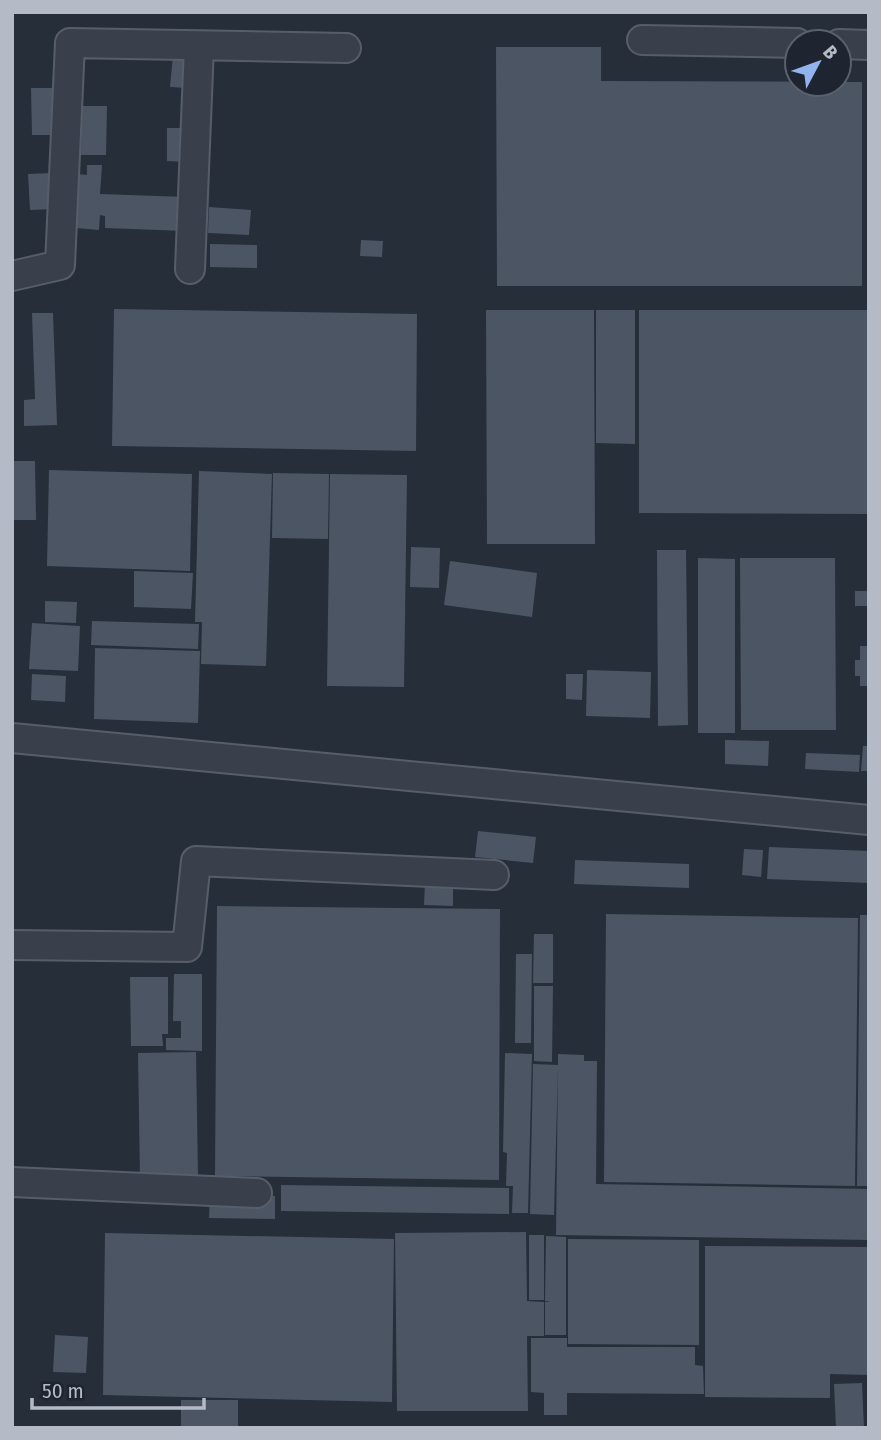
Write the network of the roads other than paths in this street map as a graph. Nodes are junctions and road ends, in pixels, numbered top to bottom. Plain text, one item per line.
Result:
1 (642, 40) dead end
2 (783, 43) edge
3 (199, 46) junction
4 (346, 48) dead end
5 (190, 268) dead end
6 (12, 276) edge
7 (12, 738) edge
8 (869, 820) edge
9 (494, 875) dead end
10 (12, 945) edge
11 (12, 1182) edge
12 (257, 1193) dead end

1 - 2 street
3 - 4 street
3 - 5 street
3 - 6 street
7 - 8 street
9 - 10 street
11 - 12 street

